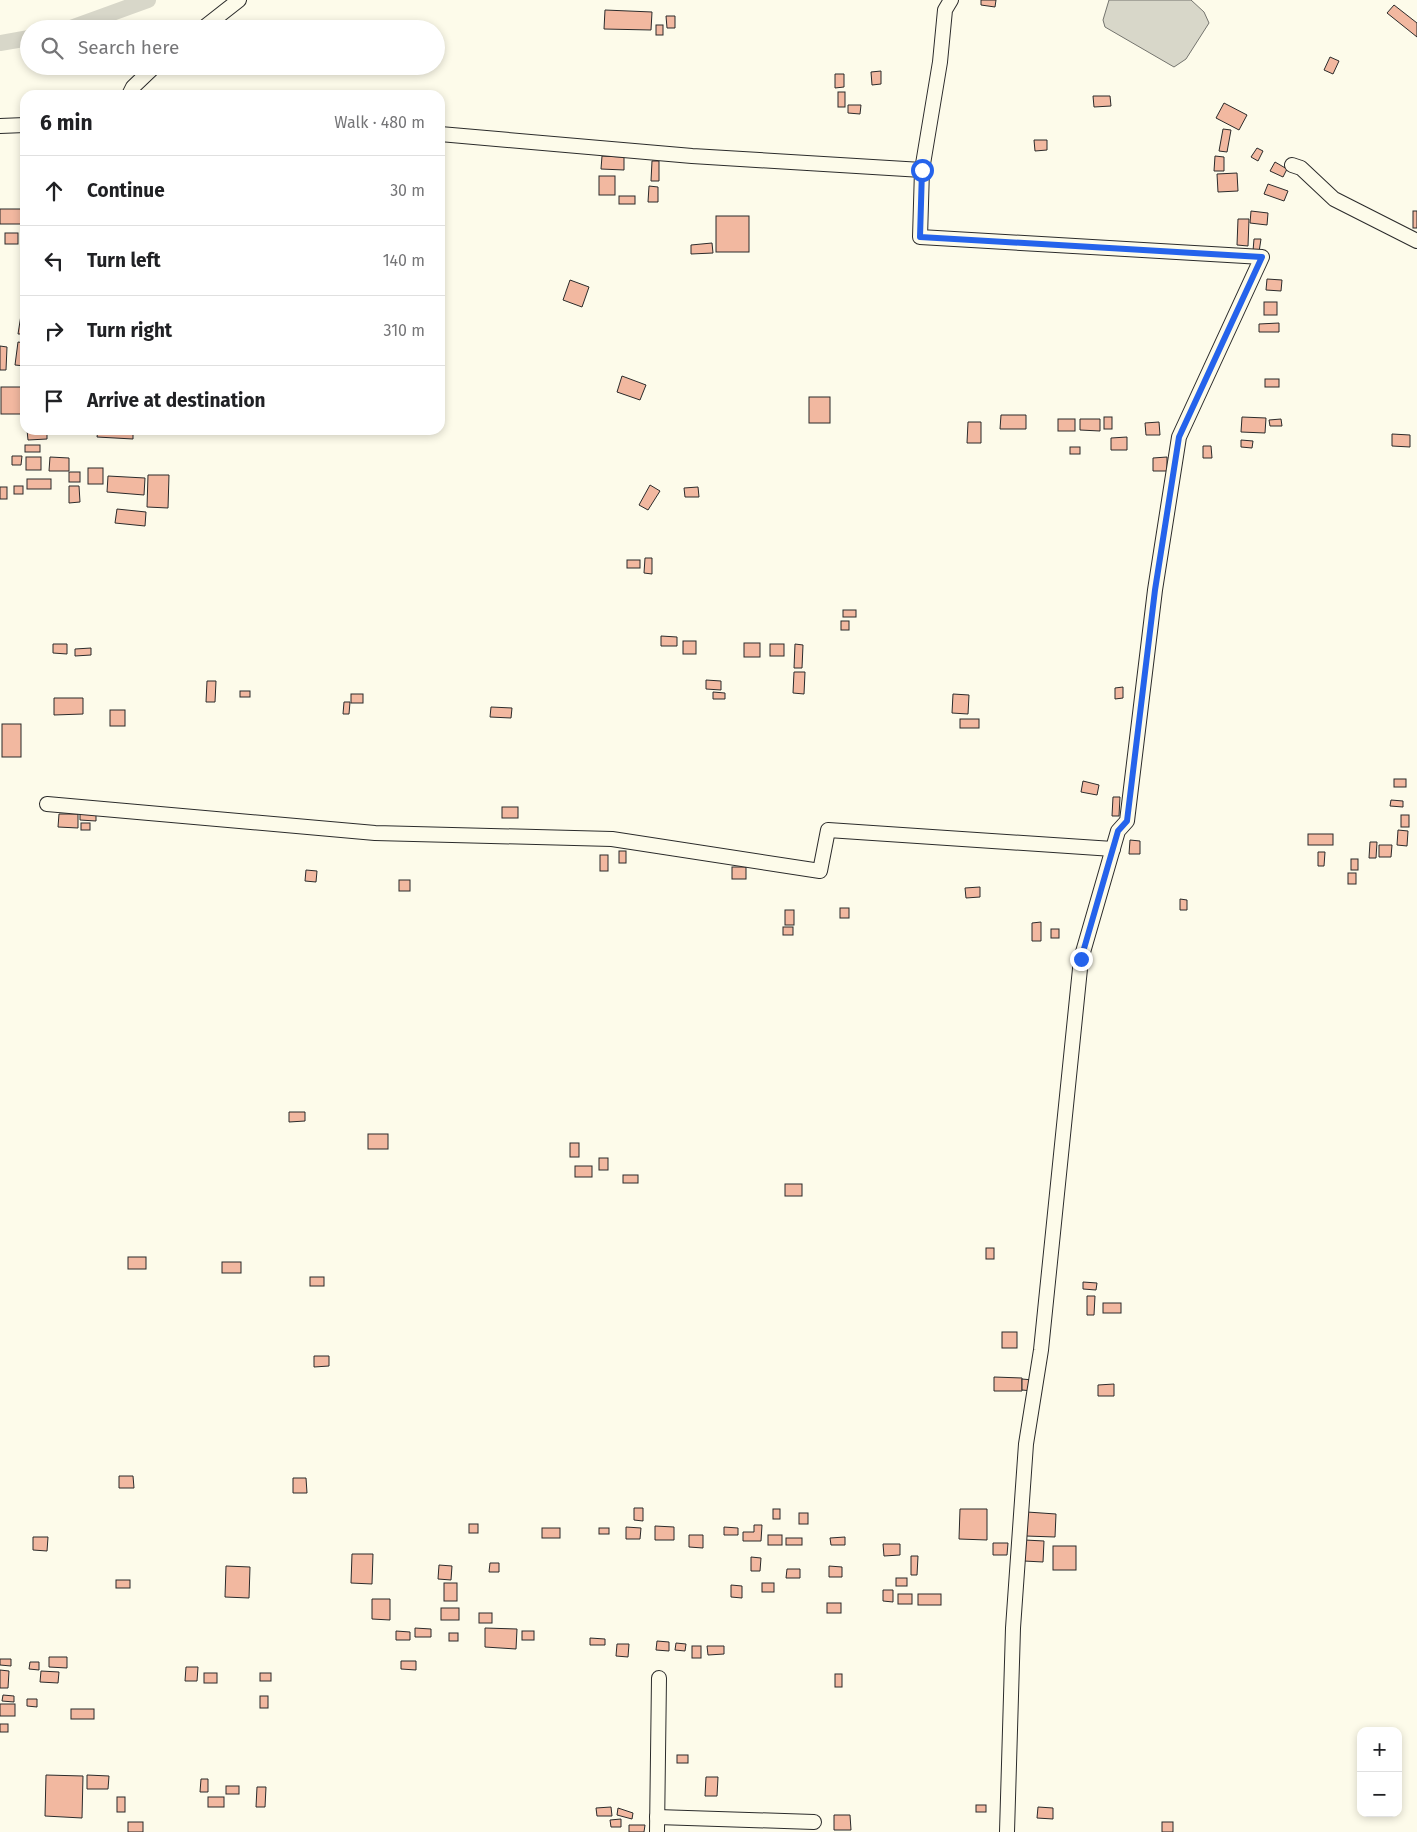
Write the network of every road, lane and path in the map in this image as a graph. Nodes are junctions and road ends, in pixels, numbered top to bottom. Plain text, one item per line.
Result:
1 (240, 0) edge
2 (951, 0) edge
3 (214, 20) edge
4 (145, 75) edge
5 (132, 90) edge
6 (0, 126) edge
7 (20, 126) edge
8 (445, 134) edge
9 (1292, 165) dead end
10 (922, 170) junction
11 (1417, 241) edge
12 (46, 804) dead end
13 (1113, 849) junction
14 (659, 1678) dead end
15 (657, 1817) junction
16 (814, 1822) dead end
17 (657, 1832) edge
18 (1007, 1832) edge

1 - 3 street
2 - 10 street
4 - 5 street
6 - 7 street
8 - 10 street
9 - 11 street
10 - 13 street
12 - 13 street
13 - 18 street
14 - 15 street
15 - 16 street
15 - 17 street

